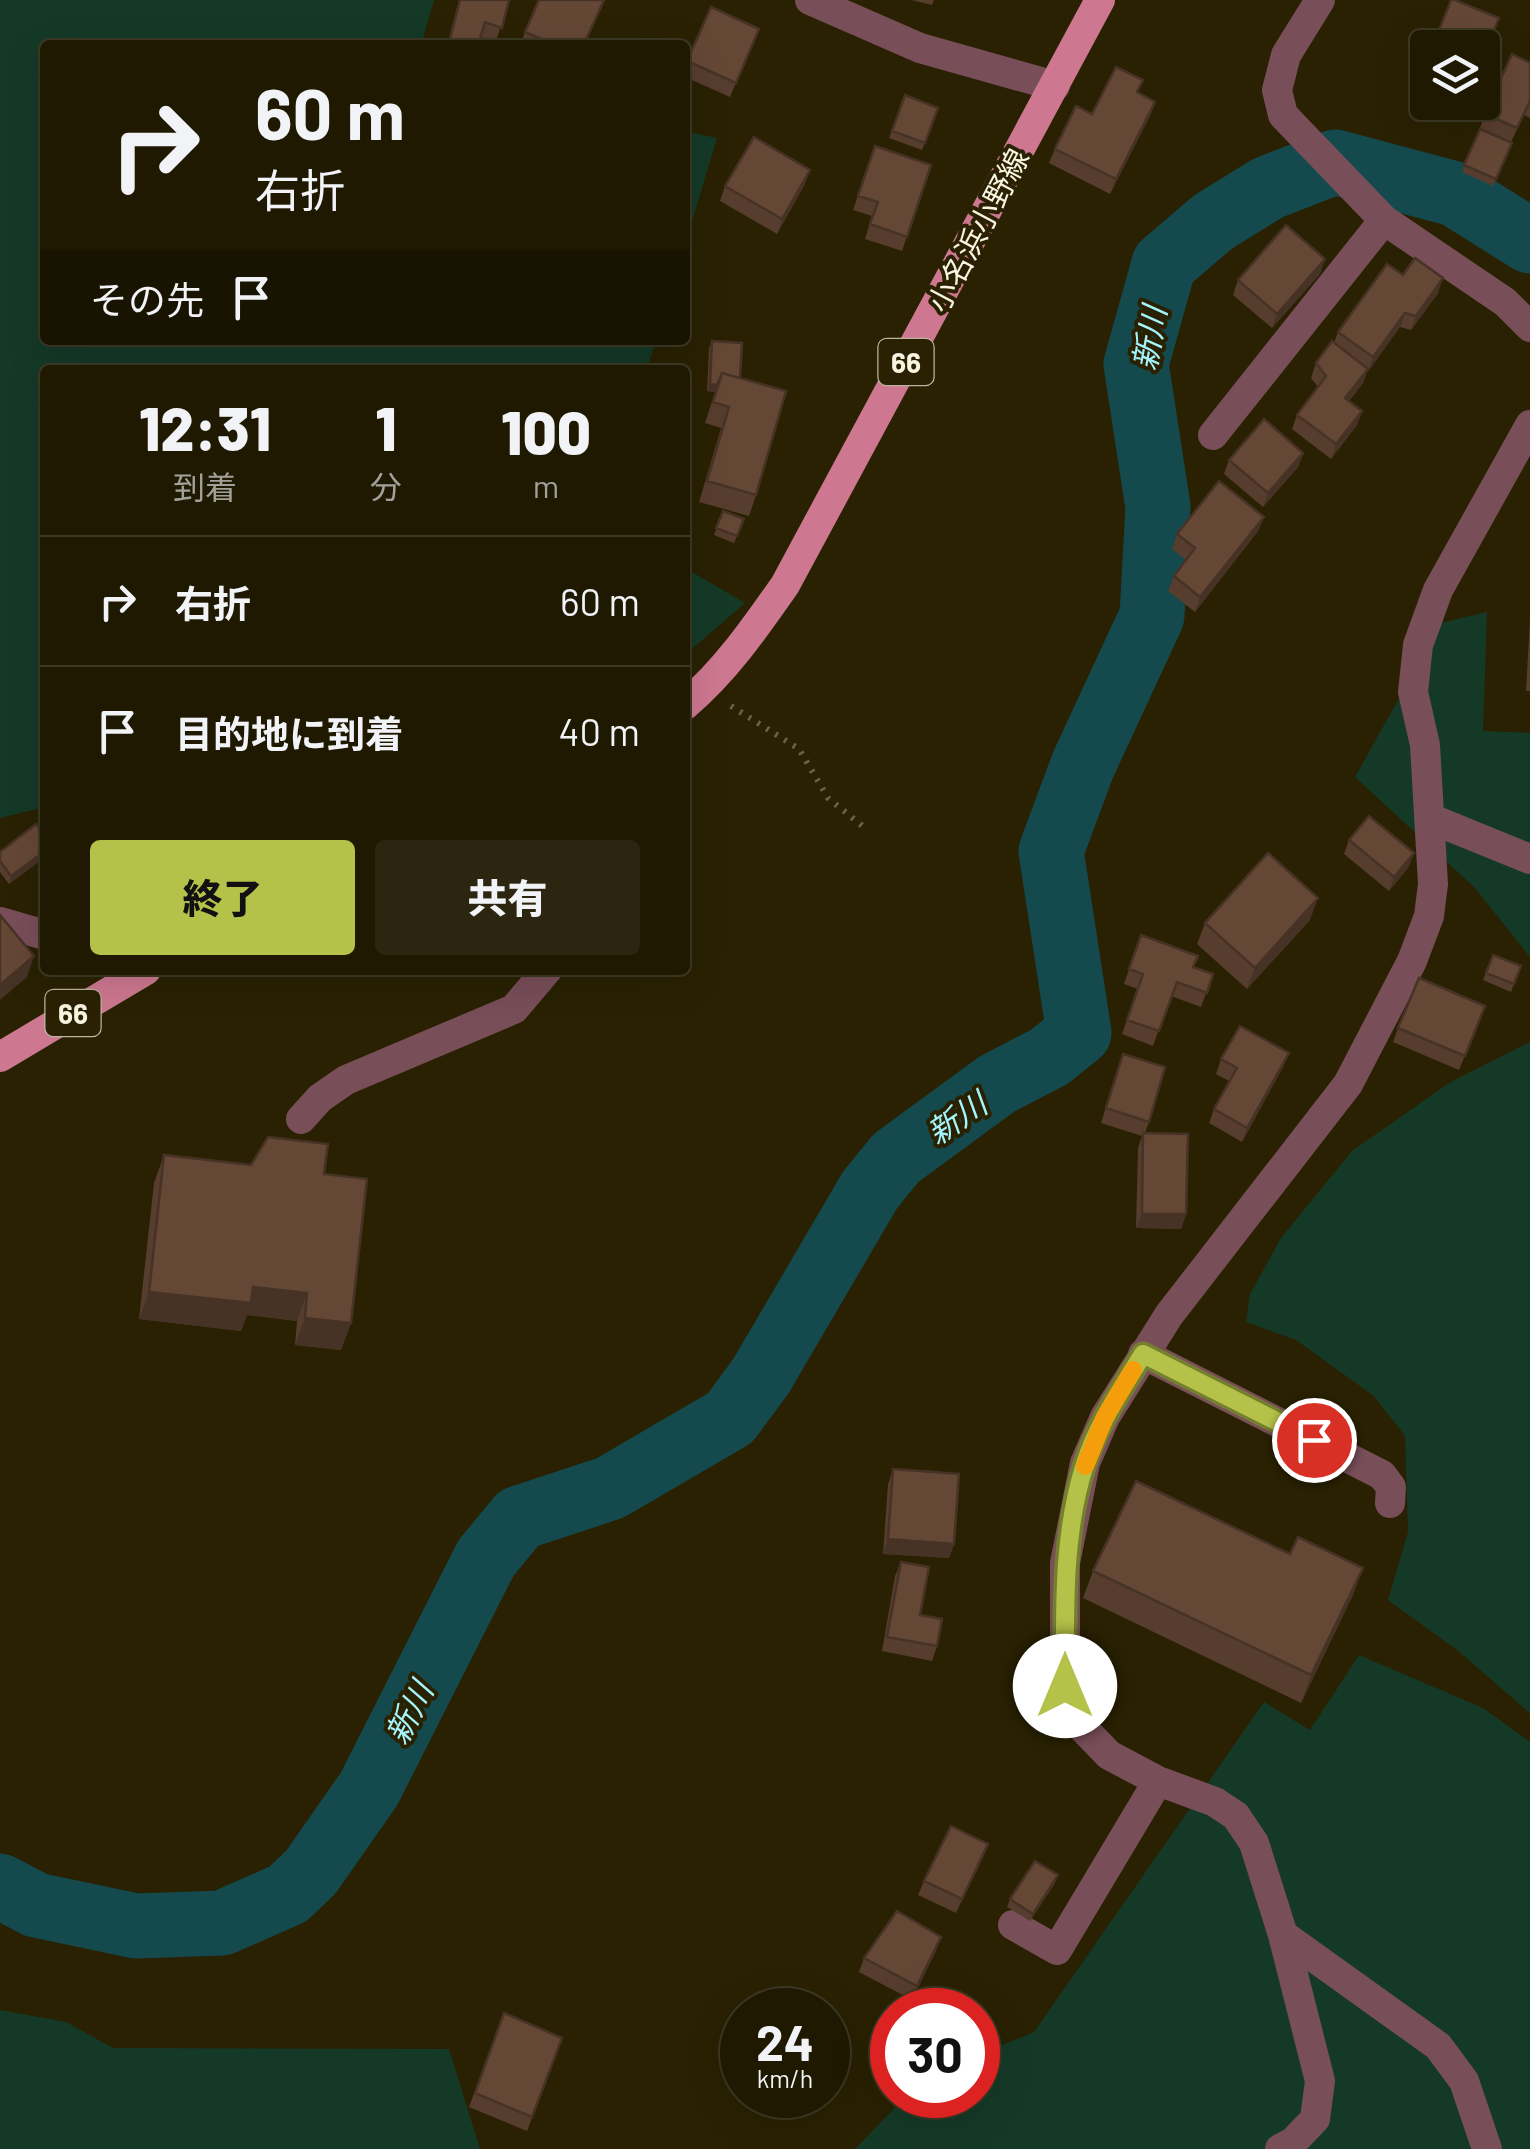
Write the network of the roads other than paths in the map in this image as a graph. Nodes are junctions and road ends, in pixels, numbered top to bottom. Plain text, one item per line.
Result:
1 (810, 0) edge
2 (1100, 0) edge
3 (1320, 0) edge
4 (1055, 86) junction
5 (1375, 211) junction
6 (1530, 327) edge
7 (1530, 425) edge
8 (1213, 435) dead end
9 (694, 697) edge
10 (1429, 818) junction
11 (1530, 859) edge
12 (0, 922) edge
13 (40, 934) edge
14 (131, 975) edge
15 (543, 975) edge
16 (0, 1057) edge
17 (301, 1119) dead end
18 (1143, 1354) junction
19 (1390, 1503) dead end
20 (1158, 1782) junction
21 (1013, 1924) dead end
22 (1284, 1935) junction
23 (1280, 2149) edge
24 (1487, 2149) edge

1 - 4 street
2 - 4 main road, 小名浜小野線 / 66
3 - 5 street
4 - 9 main road, 小名浜小野線 / 66
5 - 6 street
5 - 8 street
7 - 10 street
10 - 11 street
10 - 18 street
12 - 13 street
14 - 16 main road, 66
15 - 17 street
18 - 19 street
18 - 20 street
20 - 21 street
20 - 22 street
22 - 23 street
22 - 24 street

